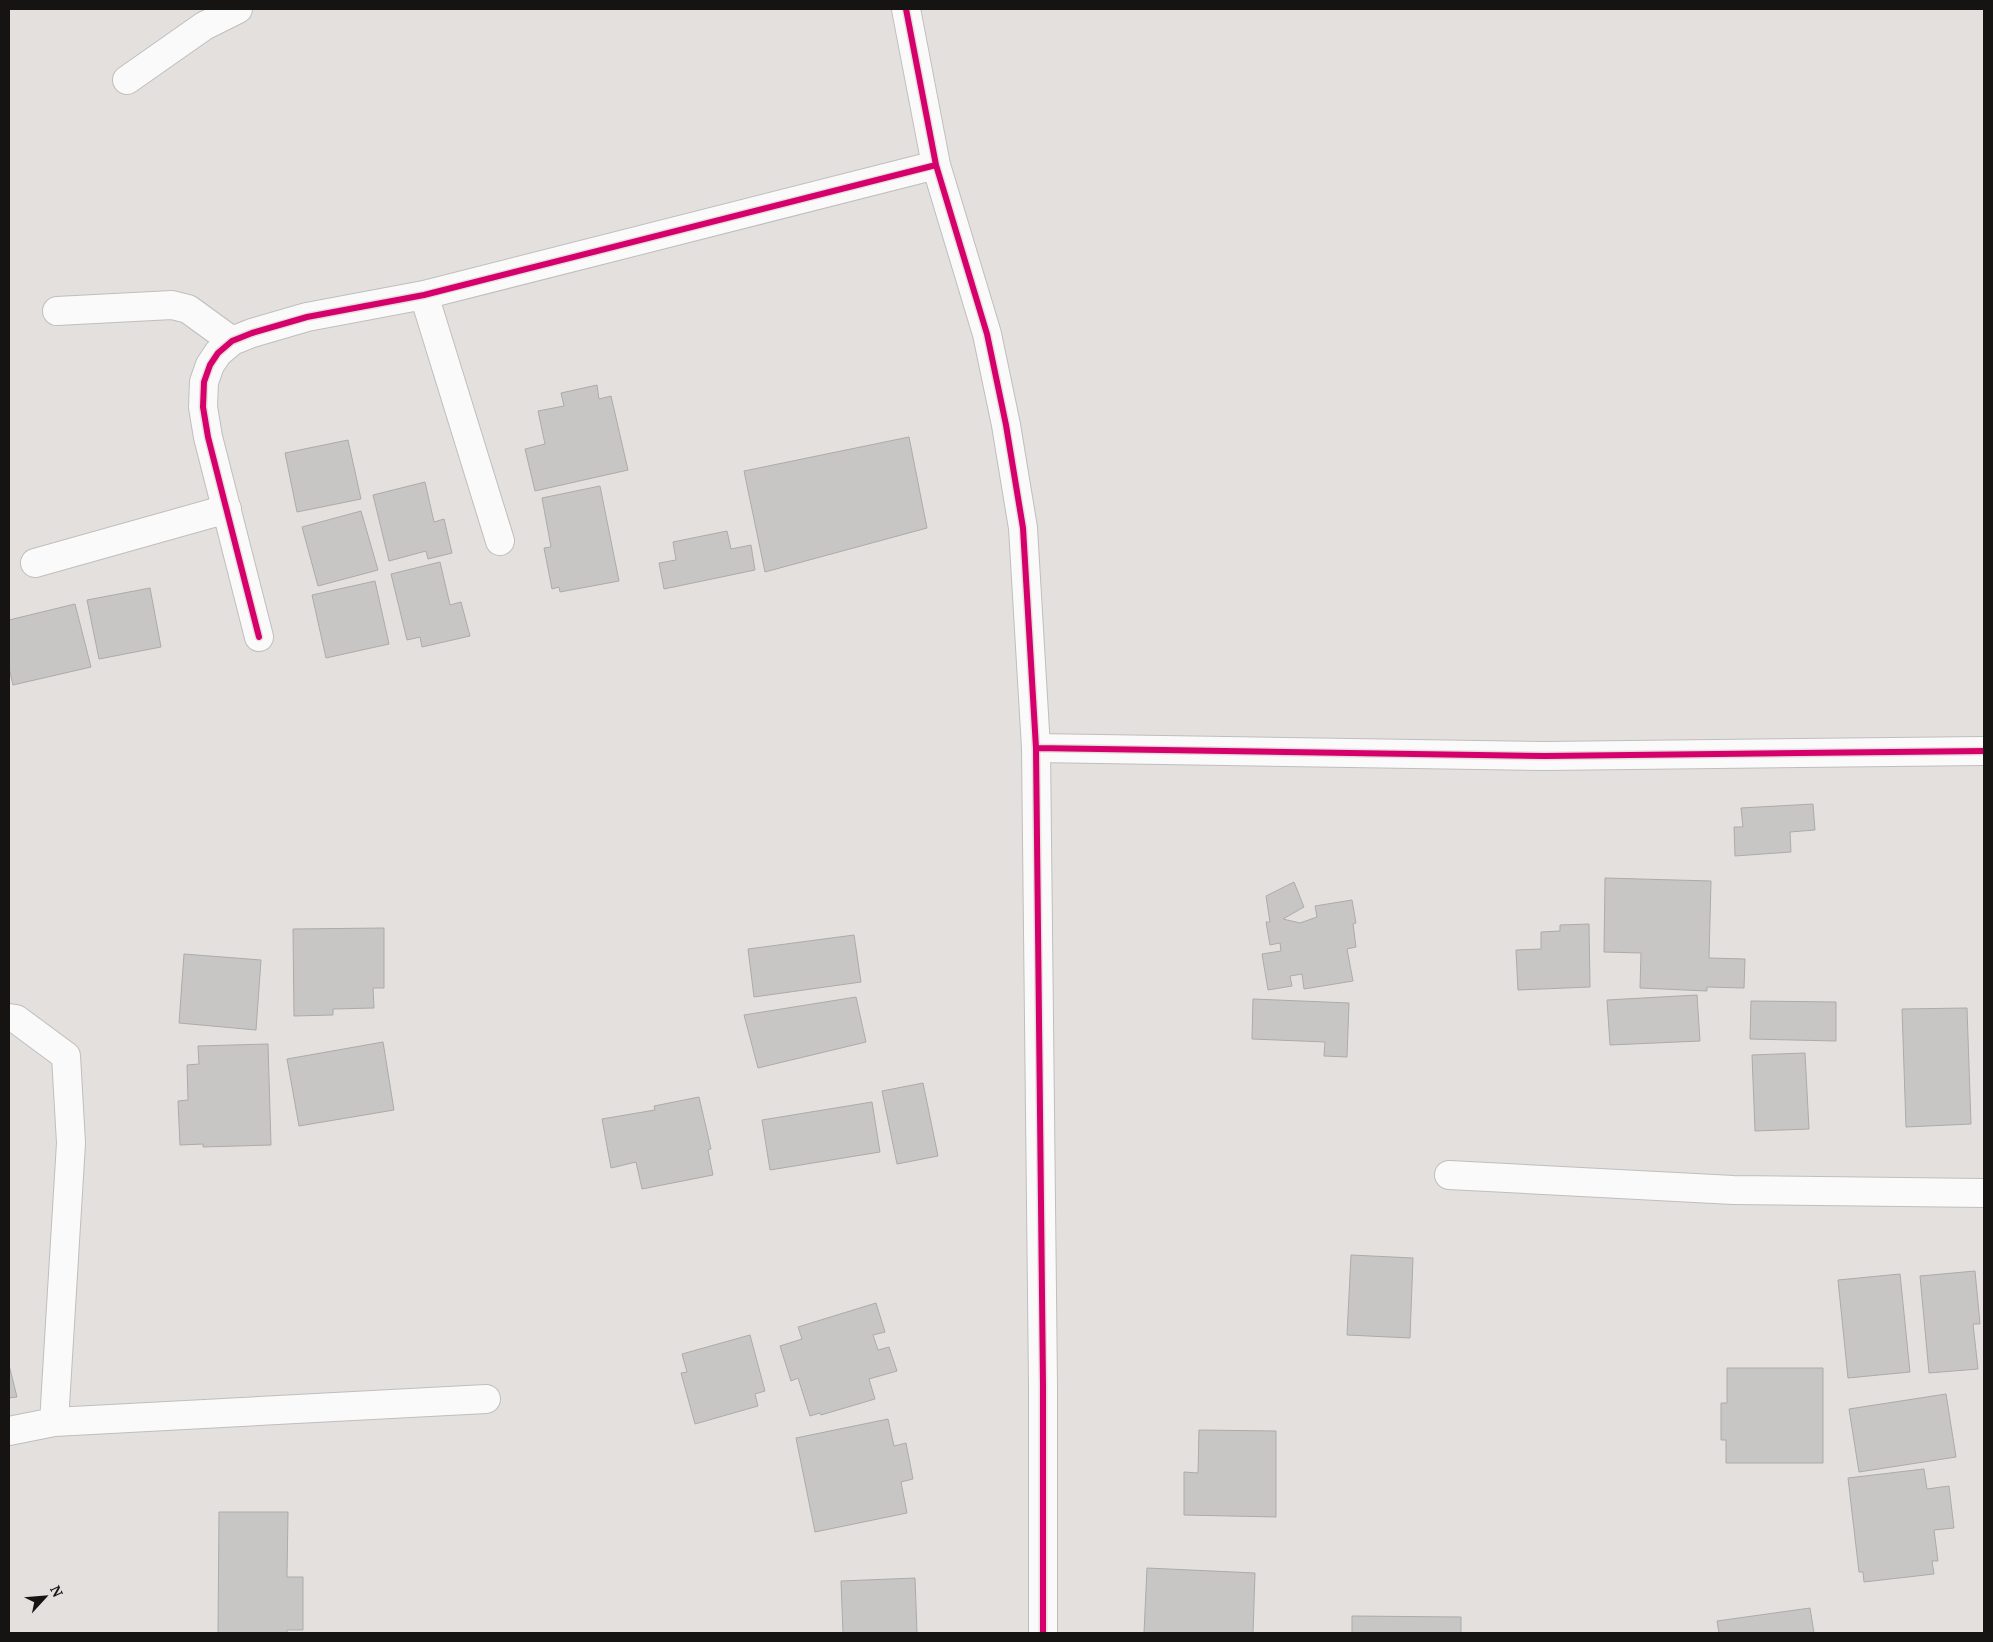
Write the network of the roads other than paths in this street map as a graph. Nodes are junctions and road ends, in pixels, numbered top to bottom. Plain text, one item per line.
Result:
1 (238, 9) edge
2 (906, 9) edge
3 (128, 80) dead end
4 (936, 164) junction
5 (424, 294) junction
6 (57, 311) dead end
7 (232, 341) junction
8 (226, 509) junction
9 (500, 541) dead end
10 (35, 563) dead end
11 (259, 637) dead end
12 (1036, 748) junction
13 (1984, 751) edge
14 (9, 1018) edge
15 (1449, 1175) dead end
16 (1984, 1193) edge
17 (486, 1399) dead end
18 (54, 1422) junction
19 (9, 1430) edge
20 (1043, 1633) edge

1 - 3 street
2 - 4 street
4 - 5 street
4 - 12 street
5 - 7 street
5 - 9 street
6 - 7 street
7 - 8 street
8 - 10 street
8 - 11 street
12 - 13 street
12 - 20 street
14 - 18 street
15 - 16 street
17 - 18 street
18 - 19 street

